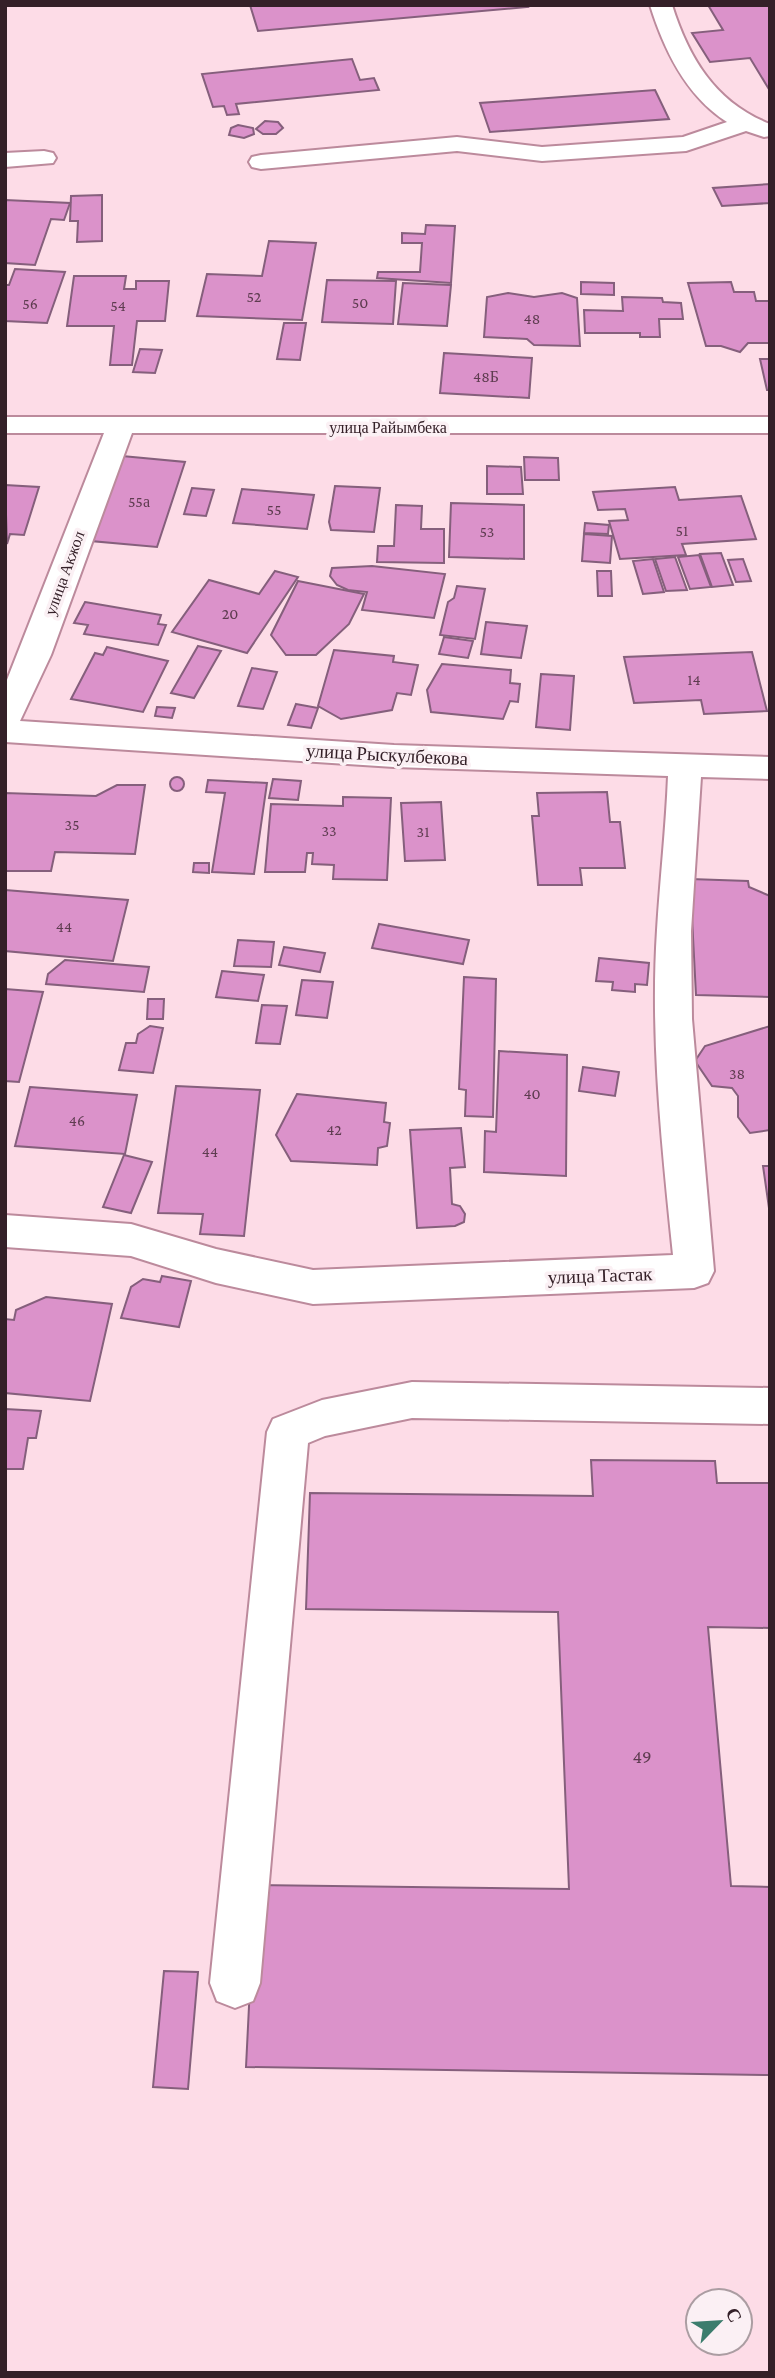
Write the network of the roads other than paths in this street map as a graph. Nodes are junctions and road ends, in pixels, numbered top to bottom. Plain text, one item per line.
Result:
1 (660, 5) edge
2 (744, 124) junction
3 (770, 132) edge
4 (44, 158) dead end
5 (5, 160) edge
6 (261, 162) dead end
7 (5, 425) edge
8 (770, 425) edge
9 (121, 426) junction
10 (5, 719) edge
11 (5, 731) edge
12 (685, 764) junction
13 (770, 768) edge
14 (5, 1231) edge
15 (770, 1406) edge
16 (236, 1983) dead end

1 - 2 street
2 - 3 street
2 - 6 street
4 - 5 street
7 - 9 street, улица Райымбека
8 - 9 street, улица Райымбека
9 - 10 street, улица Акжол
11 - 12 street, улица Рыскулбекова
12 - 13 street, улица Рыскулбекова
12 - 14 street, улица Тастак
15 - 16 street

